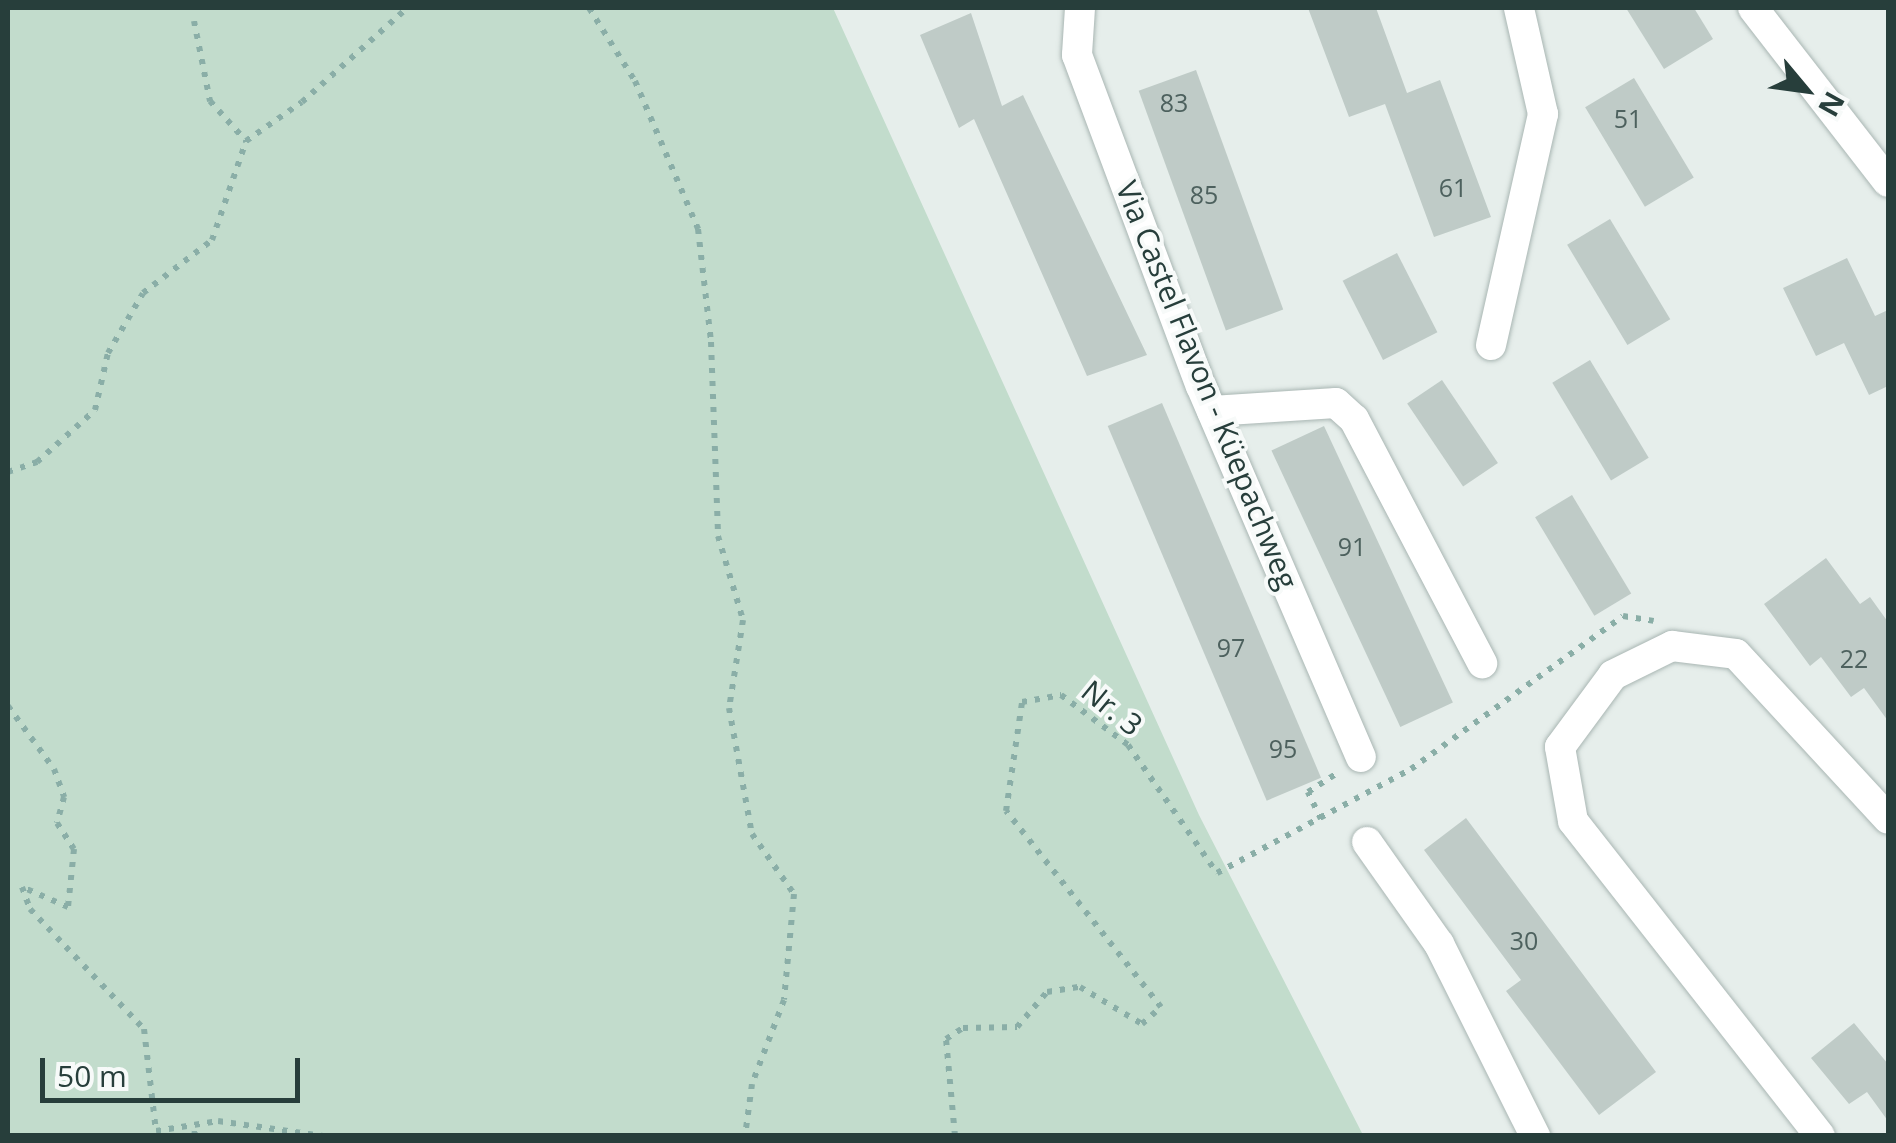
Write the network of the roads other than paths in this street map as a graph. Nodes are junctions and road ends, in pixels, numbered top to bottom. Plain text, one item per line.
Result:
1 (1080, 8) edge
2 (1519, 8) edge
3 (1753, 8) edge
4 (1888, 182) edge
5 (1491, 345) dead end
6 (1212, 411) junction
7 (1482, 662) dead end
8 (1361, 757) road end
9 (1888, 819) edge
10 (1367, 842) dead end
11 (1535, 1136) edge
12 (1820, 1136) edge

1 - 6 street, Via Castel Flavon - Küepachweg
2 - 5 street
3 - 4 street
6 - 7 street
6 - 8 street, Via Castel Flavon - Küepachweg
9 - 12 street
10 - 11 street

